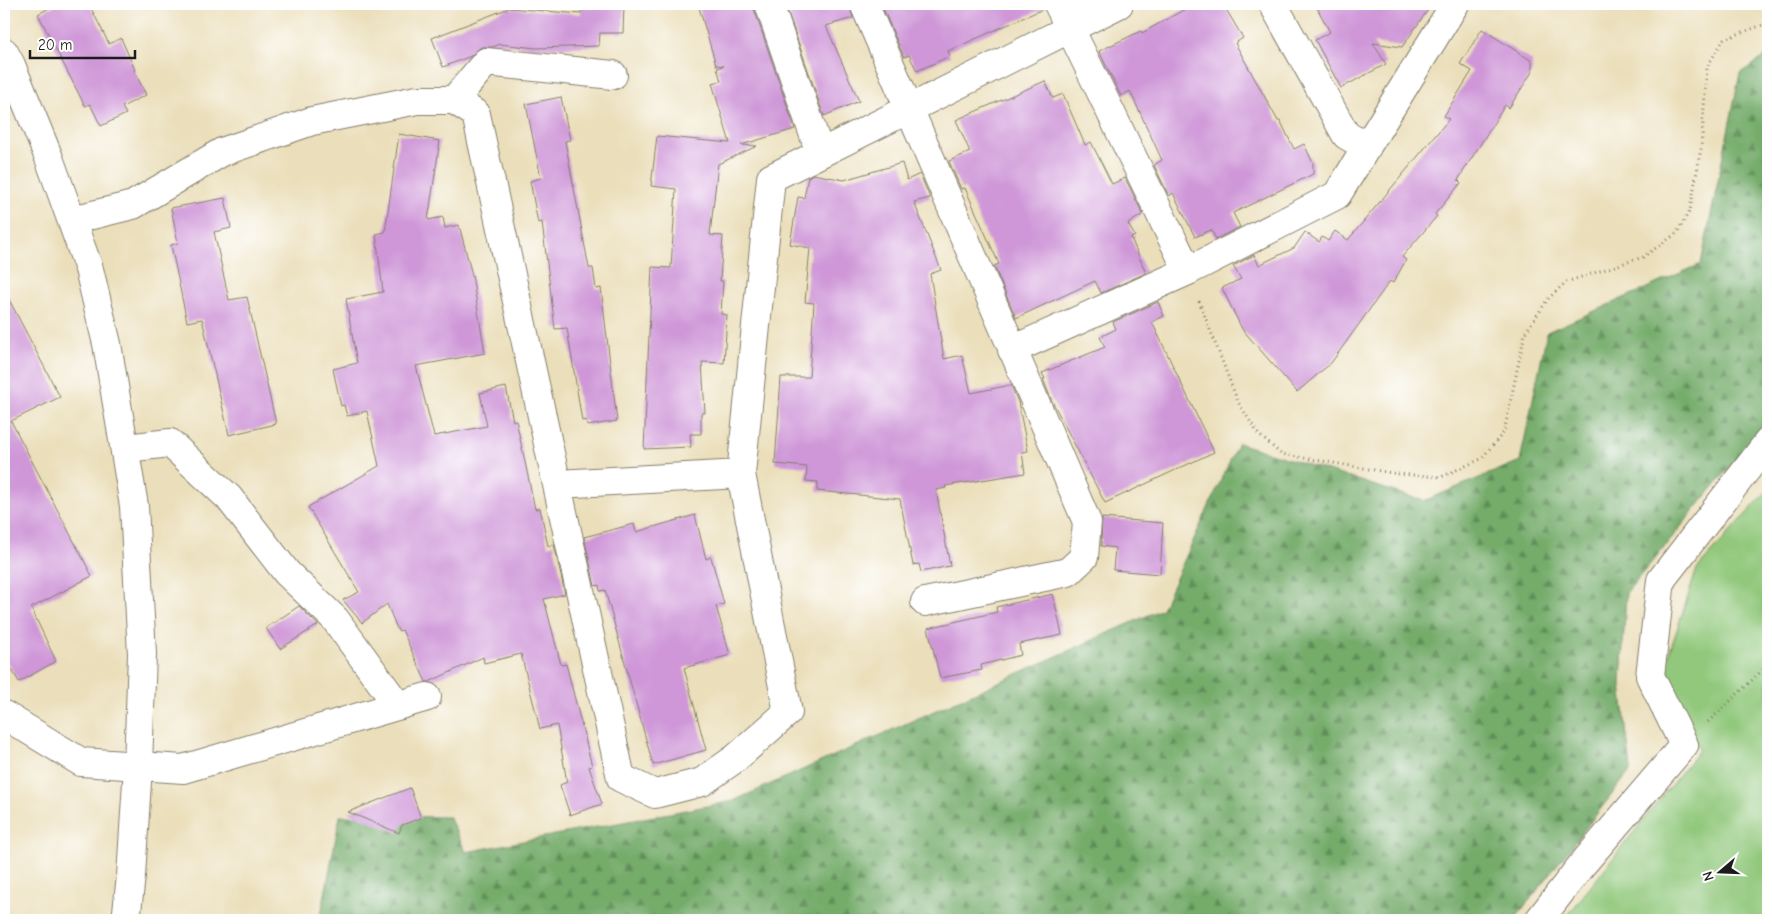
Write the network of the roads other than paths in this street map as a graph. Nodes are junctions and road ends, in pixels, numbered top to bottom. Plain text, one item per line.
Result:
1 (769, 4) edge
2 (864, 4) edge
3 (1058, 4) edge
4 (1119, 4) edge
5 (1273, 4) edge
6 (1455, 4) edge
7 (1070, 28) junction
8 (4, 52) edge
9 (614, 75) dead end
10 (454, 100) junction
11 (908, 109) junction
12 (1366, 147) junction
13 (820, 153) junction
14 (72, 220) junction
15 (1188, 271) junction
16 (1012, 350) junction
17 (1768, 442) edge
18 (126, 448) junction
19 (741, 474) junction
20 (557, 484) junction
21 (925, 602) dead end
22 (427, 697) dead end
23 (398, 706) junction
24 (4, 715) edge
25 (138, 766) junction
26 (126, 920) edge
27 (1539, 920) edge

1 - 13 street
2 - 11 street
3 - 7 street
4 - 7 street
5 - 12 street
6 - 12 street
7 - 11 street
7 - 15 street
8 - 14 street
9 - 10 street
10 - 14 street
10 - 20 street
11 - 13 street
11 - 16 street
12 - 15 street
13 - 19 street
14 - 18 street
15 - 16 street
16 - 21 street
17 - 27 street
18 - 23 street
18 - 25 street
19 - 20 street
19 - 20 street
22 - 23 street
23 - 25 street
24 - 25 street
25 - 26 street

